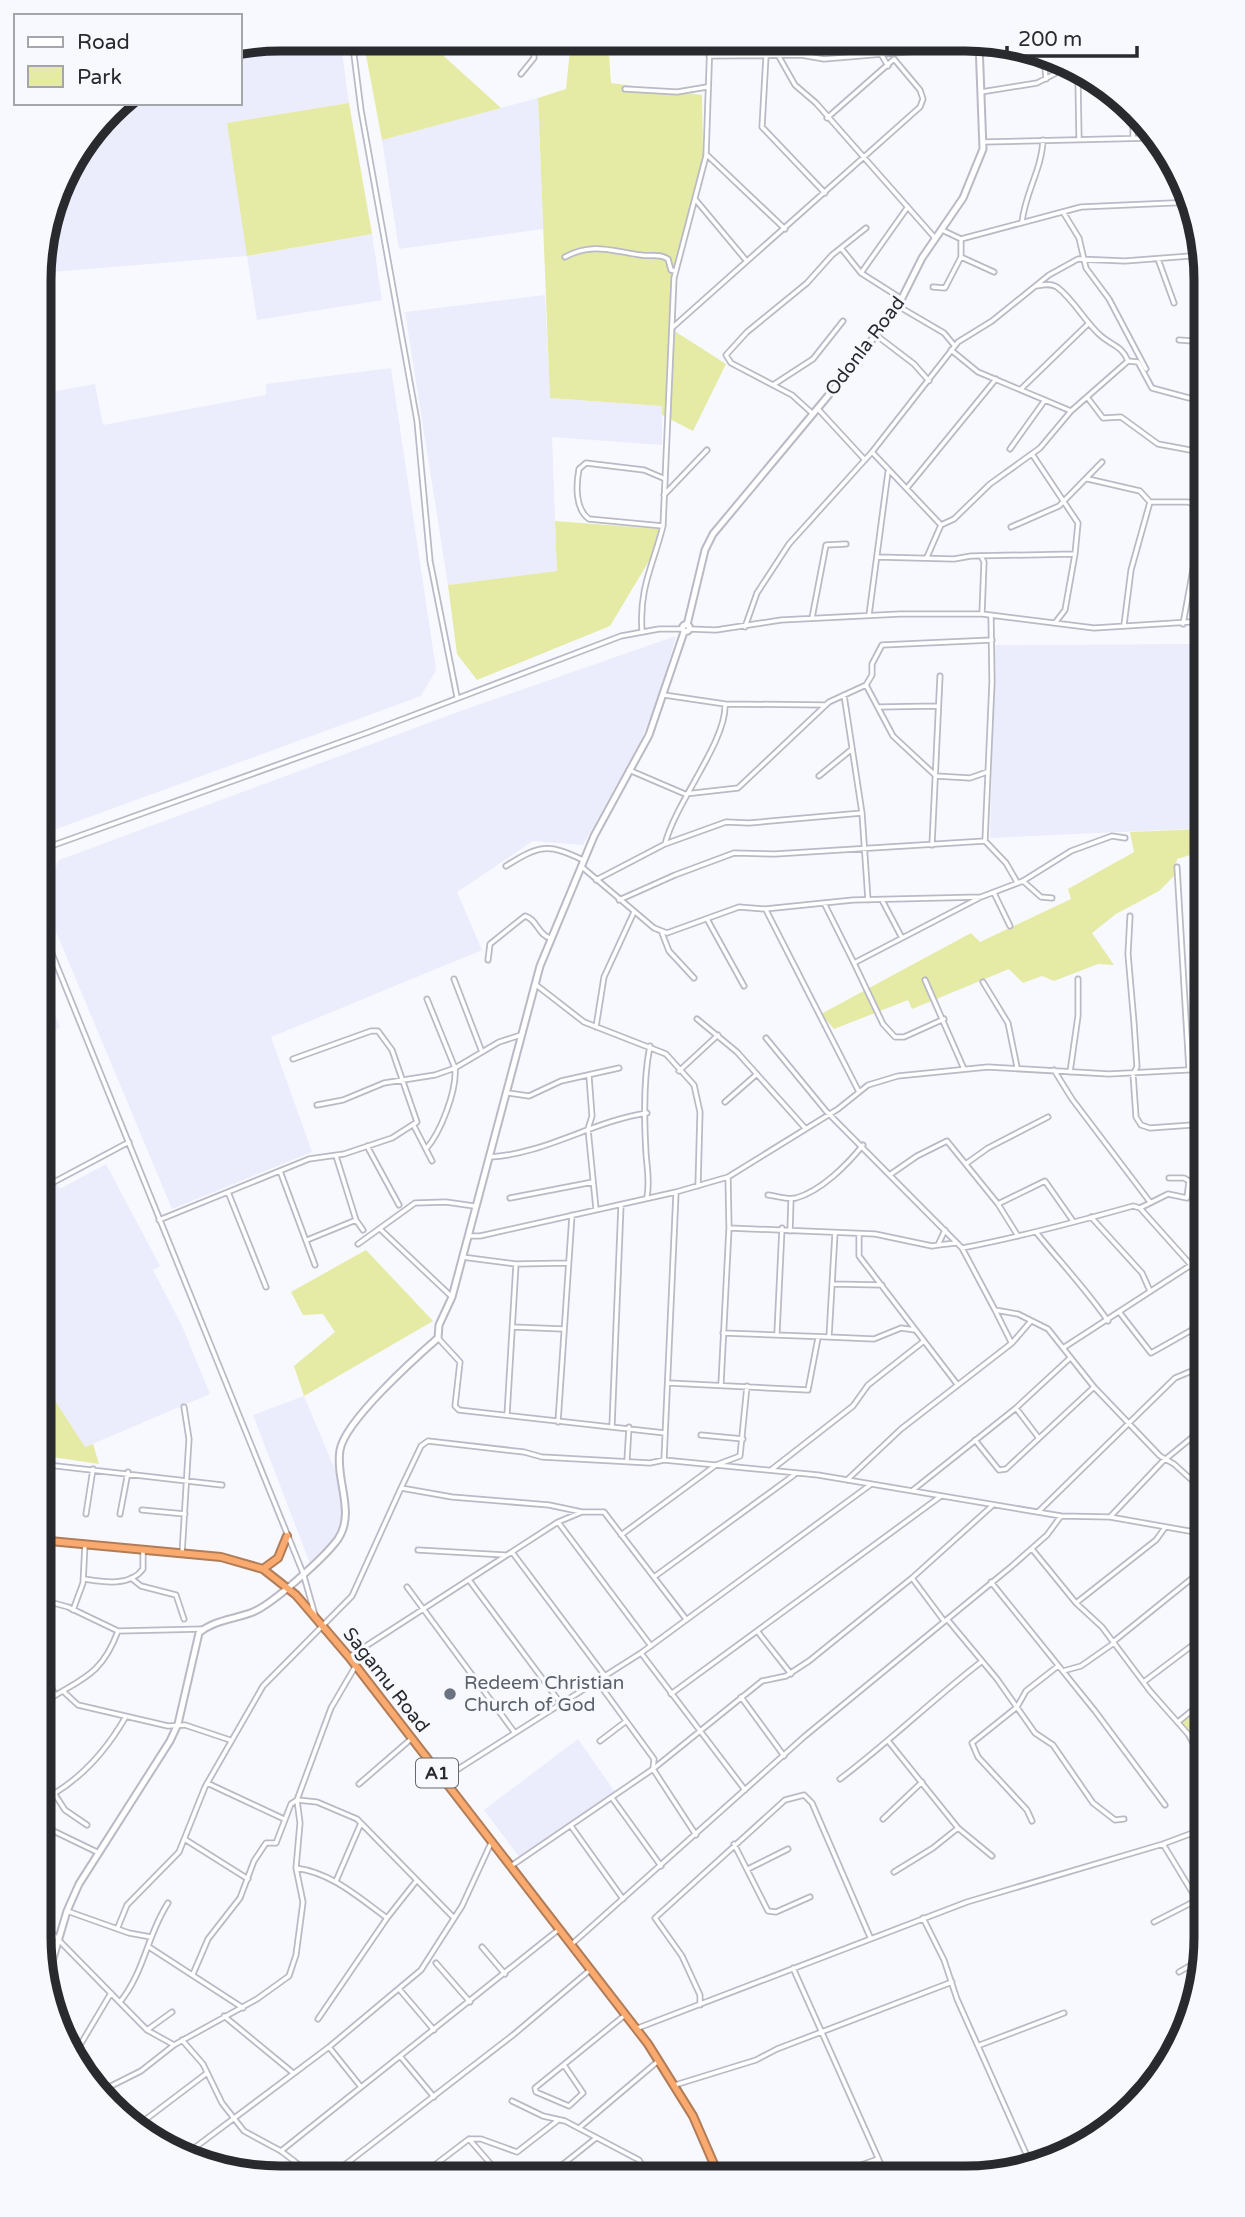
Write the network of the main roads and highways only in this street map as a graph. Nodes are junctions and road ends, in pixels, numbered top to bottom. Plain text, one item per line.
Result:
1 (287, 1536) road end
2 (51, 1541) edge
3 (262, 1569) junction
4 (715, 2166) edge

1 - 3 highway
2 - 3 highway, Sagamu Road / A1
3 - 4 highway, Sagamu Road / A1

